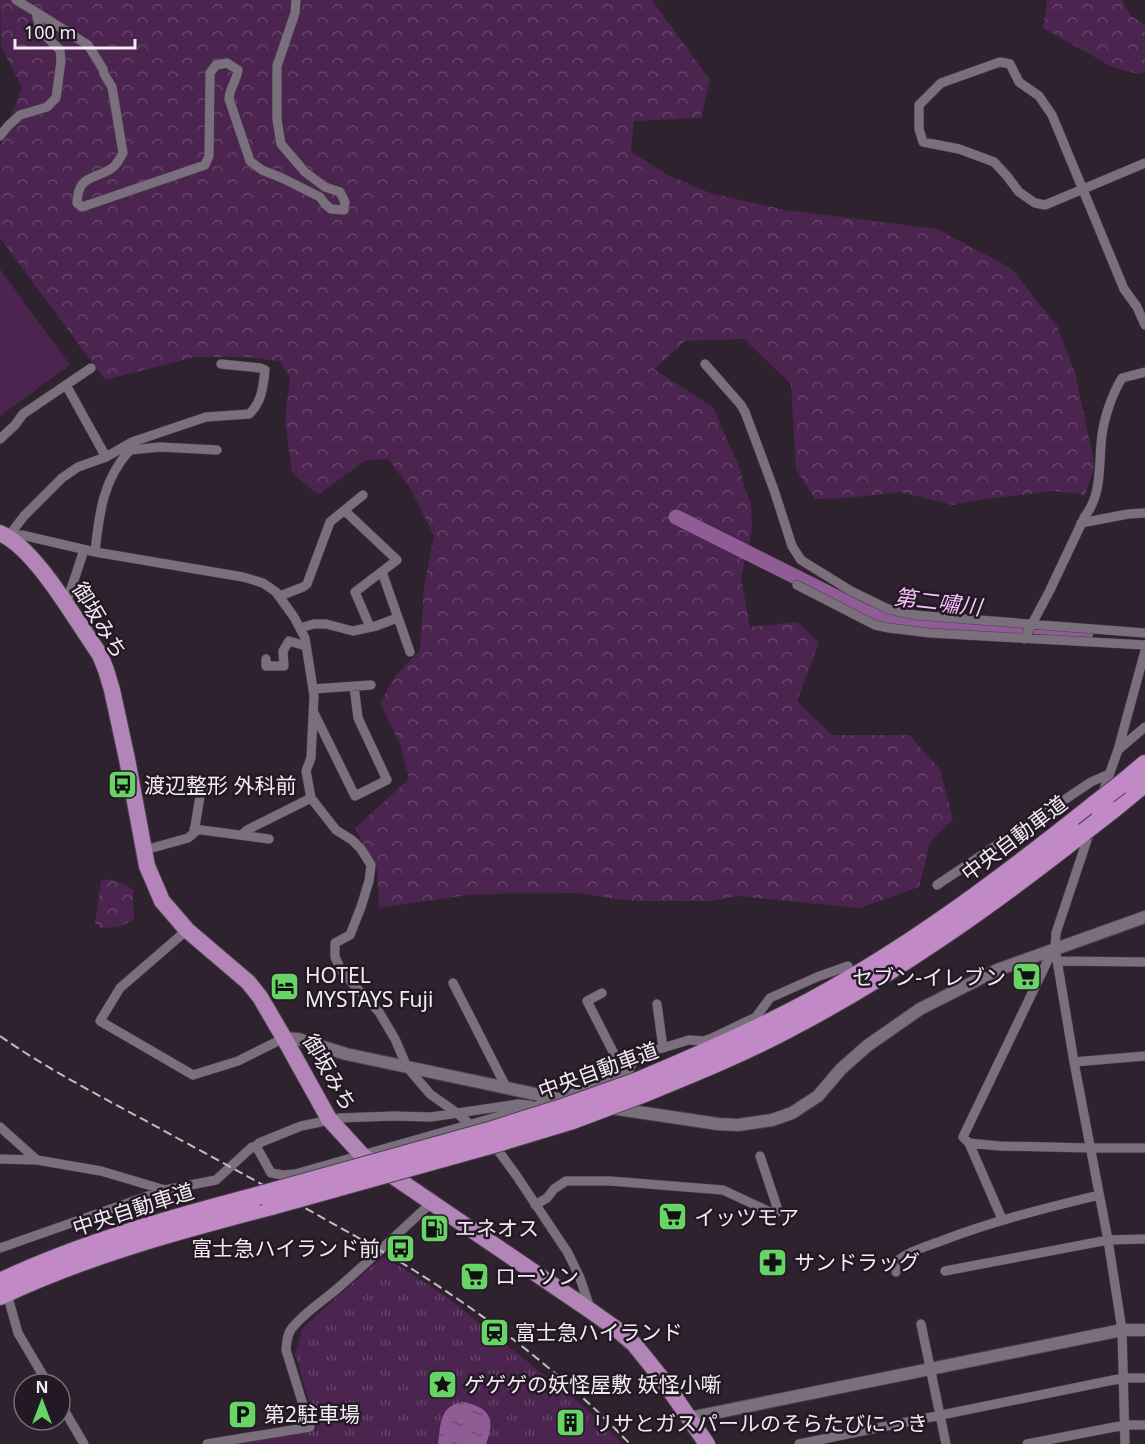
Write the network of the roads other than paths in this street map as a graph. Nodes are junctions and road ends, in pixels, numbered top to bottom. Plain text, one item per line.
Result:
1 (16, 0) edge
2 (296, 0) edge
3 (36, 12) junction
4 (0, 136) edge
5 (1145, 163) edge
6 (1082, 189) junction
7 (1144, 320) edge
8 (221, 364) dead end
9 (705, 364) dead end
10 (91, 368) dead end
11 (1145, 372) edge
12 (66, 385) junction
13 (0, 439) edge
14 (217, 450) dead end
15 (106, 457) junction
16 (363, 495) dead end
17 (345, 511) junction
18 (1145, 513) edge
19 (1081, 523) junction
20 (4, 535) edge
21 (84, 550) junction
22 (95, 552) junction
23 (382, 572) junction
24 (797, 585) dead end
25 (280, 596) junction
26 (66, 605) junction
27 (398, 618) junction
28 (370, 627) junction
29 (300, 628) junction
30 (1028, 631) junction
31 (1145, 633) edge
32 (1145, 645) edge
33 (306, 646) junction
34 (1145, 651) edge
35 (410, 652) dead end
36 (266, 659) dead end
37 (371, 685) dead end
38 (354, 686) junction
39 (313, 689) junction
40 (313, 710) junction
41 (1145, 727) edge
42 (1118, 750) junction
43 (1145, 764) edge
44 (1114, 779) junction
45 (1145, 783) edge
46 (215, 790) dead end
47 (310, 798) junction
48 (194, 830) junction
49 (242, 835) junction
50 (269, 839) dead end
51 (145, 849) junction
52 (937, 885) dead end
53 (1145, 917) edge
54 (187, 930) junction
55 (1055, 948) junction
56 (1058, 961) junction
57 (1145, 962) edge
58 (848, 966) dead end
59 (453, 983) dead end
60 (602, 993) dead end
61 (657, 1004) dead end
62 (284, 1038) junction
63 (663, 1048) junction
64 (1145, 1056) edge
65 (1074, 1062) junction
66 (407, 1067) junction
67 (635, 1084) junction
68 (507, 1089) junction
69 (557, 1100) junction
70 (539, 1105) junction
71 (457, 1113) junction
72 (339, 1118) dead end
73 (321, 1122) dead end
74 (472, 1124) junction
75 (0, 1127) edge
76 (969, 1143) junction
77 (256, 1146) junction
78 (1091, 1148) junction
79 (1145, 1148) edge
80 (362, 1155) junction
81 (760, 1156) dead end
82 (0, 1159) edge
83 (36, 1160) junction
84 (165, 1190) junction
85 (1099, 1195) junction
86 (264, 1201) junction
87 (432, 1202) junction
88 (535, 1205) junction
89 (205, 1210) junction
90 (1002, 1219) junction
91 (1145, 1239) edge
92 (1108, 1240) junction
93 (0, 1248) edge
94 (0, 1269) edge
95 (945, 1271) dead end
96 (896, 1272) dead end
97 (0, 1282) edge
98 (7, 1295) edge
99 (591, 1311) junction
100 (921, 1324) dead end
101 (1122, 1330) junction
102 (1145, 1330) edge
103 (930, 1369) junction
104 (41, 1372) edge
105 (1123, 1378) junction
106 (1145, 1378) edge
107 (940, 1415) junction
108 (689, 1418) junction
109 (72, 1424) edge
110 (1125, 1425) junction
111 (1145, 1425) edge
112 (84, 1444) edge
113 (207, 1444) edge
114 (707, 1444) edge
115 (799, 1444) edge
116 (946, 1444) edge
117 (1027, 1444) edge
118 (1125, 1444) edge

1 - 3 street
2 - 3 street
3 - 4 street
5 - 6 street
6 - 6 street
6 - 7 street
8 - 15 street
9 - 30 street
10 - 12 street
11 - 19 street
12 - 13 street
12 - 15 street
14 - 22 street
15 - 20 street
16 - 17 street
17 - 23 street
17 - 25 street
18 - 19 street
19 - 30 street
20 - 21 street
20 - 26 highway, 御坂みち
21 - 22 street
21 - 26 street
22 - 25 street
23 - 27 street
23 - 28 street
24 - 30 street
25 - 29 street
26 - 51 highway, 御坂みち
27 - 28 street
27 - 35 street
28 - 29 street
29 - 33 street
30 - 31 street
30 - 32 street
33 - 36 street
33 - 39 street
34 - 42 street
37 - 38 street
38 - 39 street
38 - 40 street
39 - 40 street
40 - 47 street
41 - 42 street
42 - 44 street
43 - 44 highway, 中央自動車道
44 - 52 street
44 - 55 street
44 - 67 highway, 中央自動車道, bridge
45 - 67 highway, 中央自動車道, bridge
46 - 48 street
47 - 49 street
47 - 66 street
48 - 49 street
48 - 51 street
49 - 50 street
51 - 54 highway, 御坂みち
53 - 55 street
54 - 62 highway, 御坂みち
54 - 62 street
55 - 56 street
55 - 69 street
55 - 76 street
56 - 57 street
56 - 65 street
58 - 63 street
59 - 68 street
60 - 67 street
61 - 63 street
62 - 66 street
62 - 80 highway, 御坂みち
63 - 67 street
64 - 65 street
65 - 78 street
66 - 68 street
66 - 71 street
67 - 69 street
67 - 86 highway, 中央自動車道, bridge
68 - 69 street
69 - 70 street
70 - 71 street
70 - 74 street
71 - 72 street
71 - 74 street
73 - 77 street
74 - 80 street
74 - 88 street
75 - 83 street
76 - 78 street
76 - 90 street
77 - 80 street
77 - 84 street
78 - 79 street
78 - 85 street
80 - 87 highway, 御坂みち
81 - 88 street
82 - 83 street
83 - 84 street
84 - 93 street
85 - 90 street
85 - 92 street
86 - 89 highway, 中央自動車道
86 - 98 highway, 中央自動車道
87 - 99 highway, 御坂みち
87 - 113 street
88 - 99 street
89 - 94 highway
89 - 97 highway, 中央自動車道
90 - 96 street
91 - 92 street
92 - 95 street
92 - 101 street
98 - 104 street
99 - 108 highway, 御坂みち
100 - 103 street
101 - 102 street
101 - 103 street
101 - 105 street
103 - 107 street
103 - 108 street
105 - 106 street
105 - 107 street
105 - 110 street
107 - 115 street
107 - 116 street
108 - 114 highway, 御坂みち
109 - 112 street
110 - 111 street
110 - 117 street
110 - 118 street

